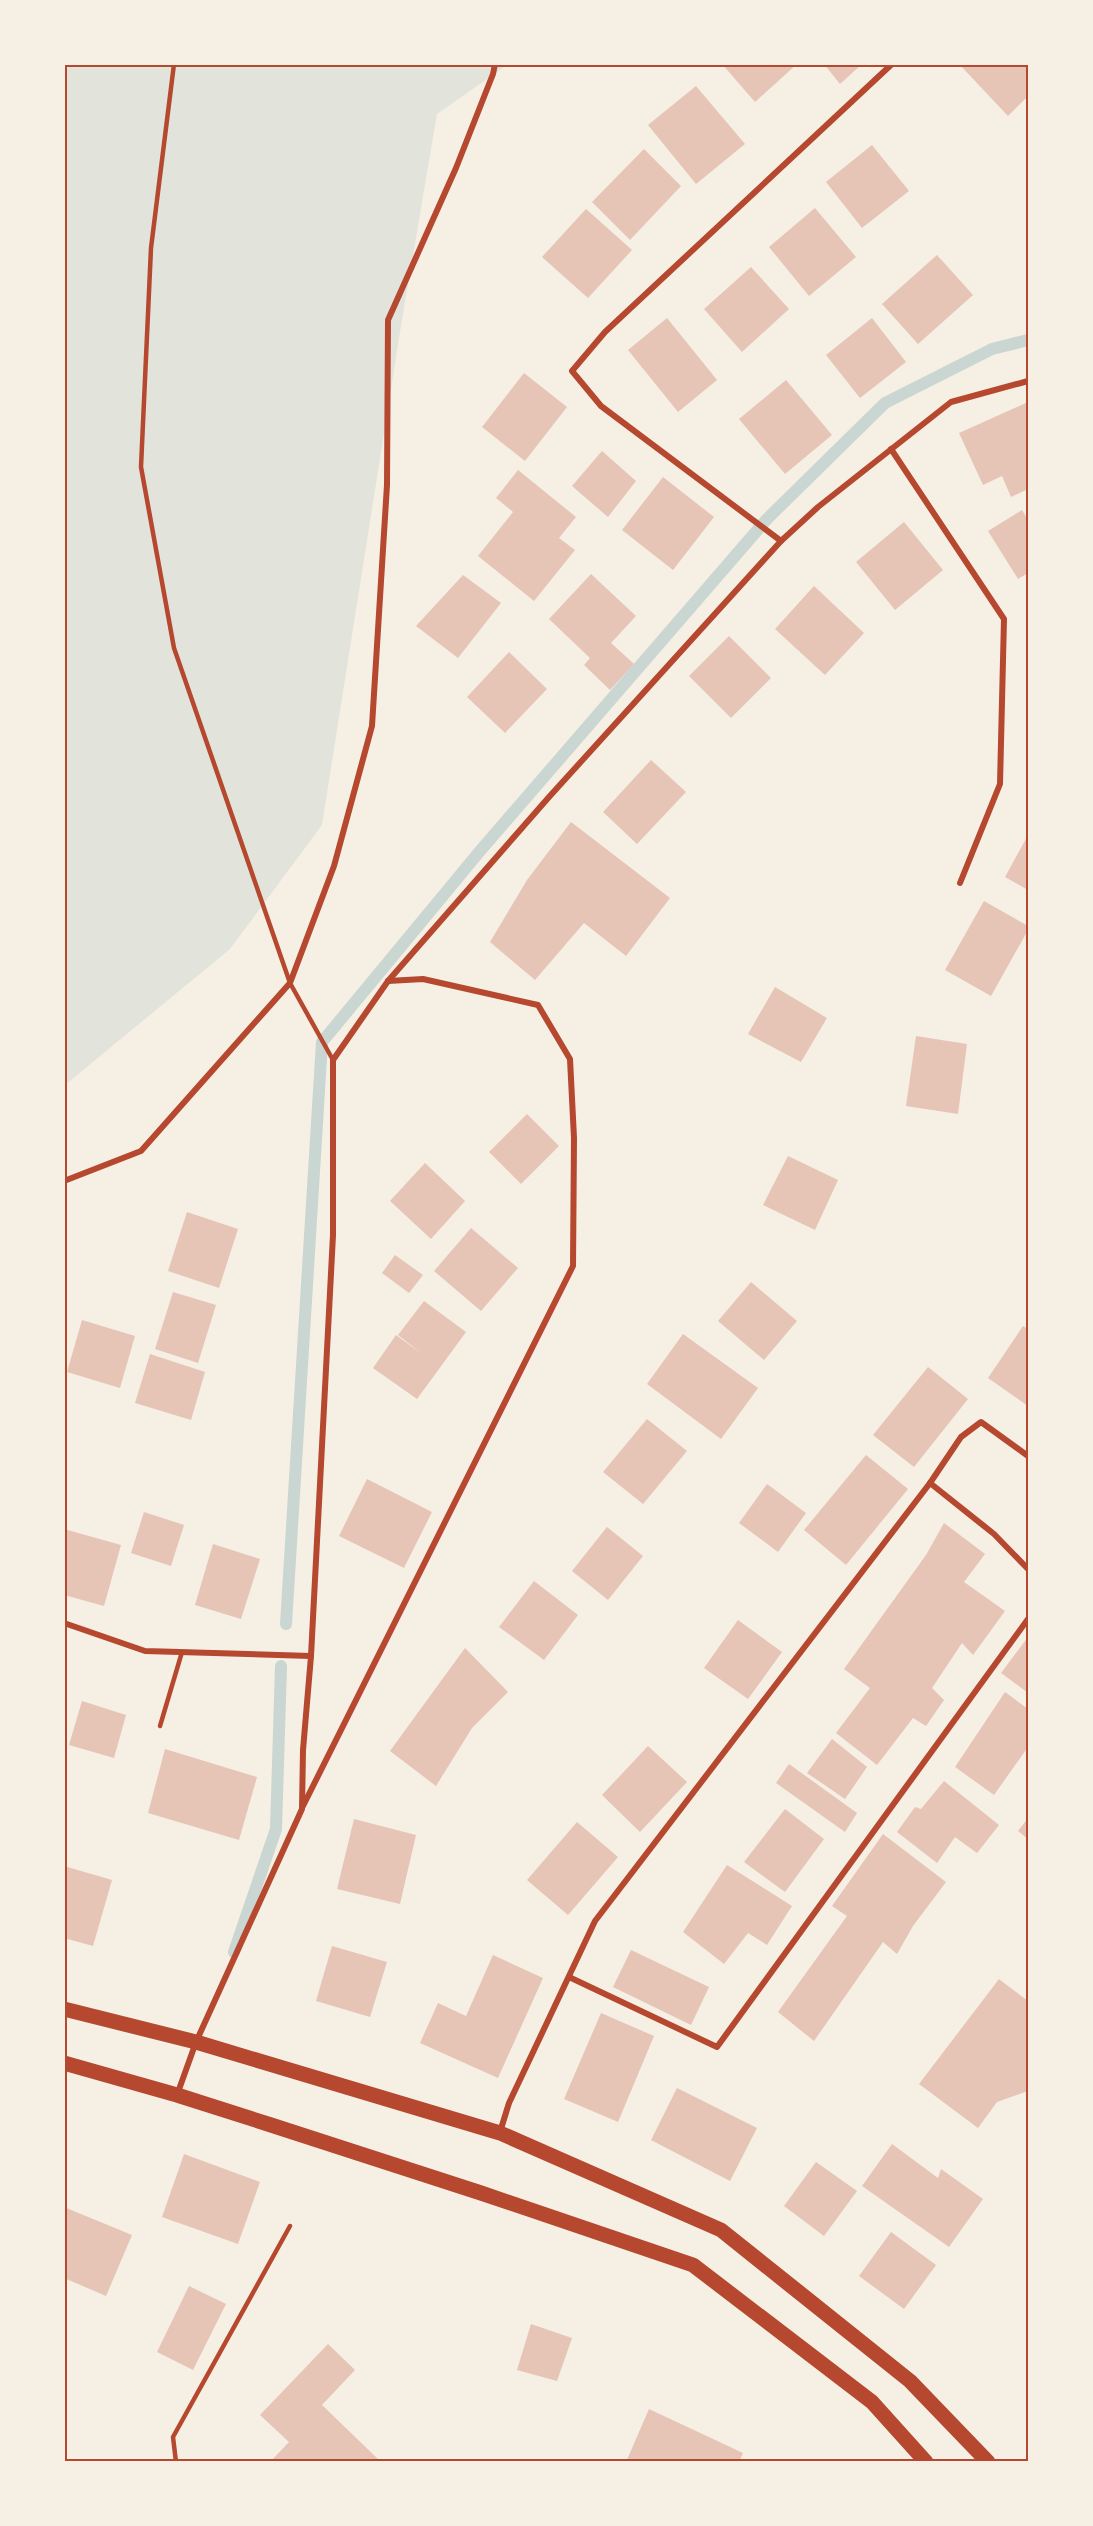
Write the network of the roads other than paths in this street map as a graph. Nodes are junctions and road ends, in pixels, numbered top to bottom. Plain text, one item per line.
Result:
1 (174, 64) edge
2 (495, 64) edge
3 (891, 64) edge
4 (1029, 381) edge
5 (891, 449) junction
6 (781, 541) junction
7 (960, 883) dead end
8 (388, 981) junction
9 (290, 983) junction
10 (333, 1060) junction
11 (64, 1180) edge
12 (1029, 1456) edge
13 (930, 1483) junction
14 (1029, 1569) edge
15 (1029, 1619) edge
16 (64, 1623) edge
17 (182, 1652) junction
18 (311, 1656) junction
19 (160, 1726) dead end
20 (302, 1809) junction
21 (569, 1977) junction
22 (64, 2009) edge
23 (196, 2042) junction
24 (64, 2063) edge
25 (177, 2095) junction
26 (500, 2133) junction
27 (290, 2226) dead end
28 (176, 2462) edge
29 (926, 2462) edge
30 (988, 2462) edge

1 - 9 lane
2 - 9 street
3 - 6 street
4 - 5 street
5 - 6 street
5 - 7 street
6 - 8 street
8 - 10 street
8 - 20 street
9 - 10 lane
9 - 11 street
10 - 18 street
12 - 13 street
13 - 14 street
13 - 21 street
15 - 21 street
16 - 17 street
17 - 18 street
17 - 19 lane
18 - 20 street
20 - 23 street
21 - 26 street
22 - 23 main road
23 - 25 street
23 - 26 main road
24 - 25 main road
25 - 29 main road
26 - 30 main road
27 - 28 lane

